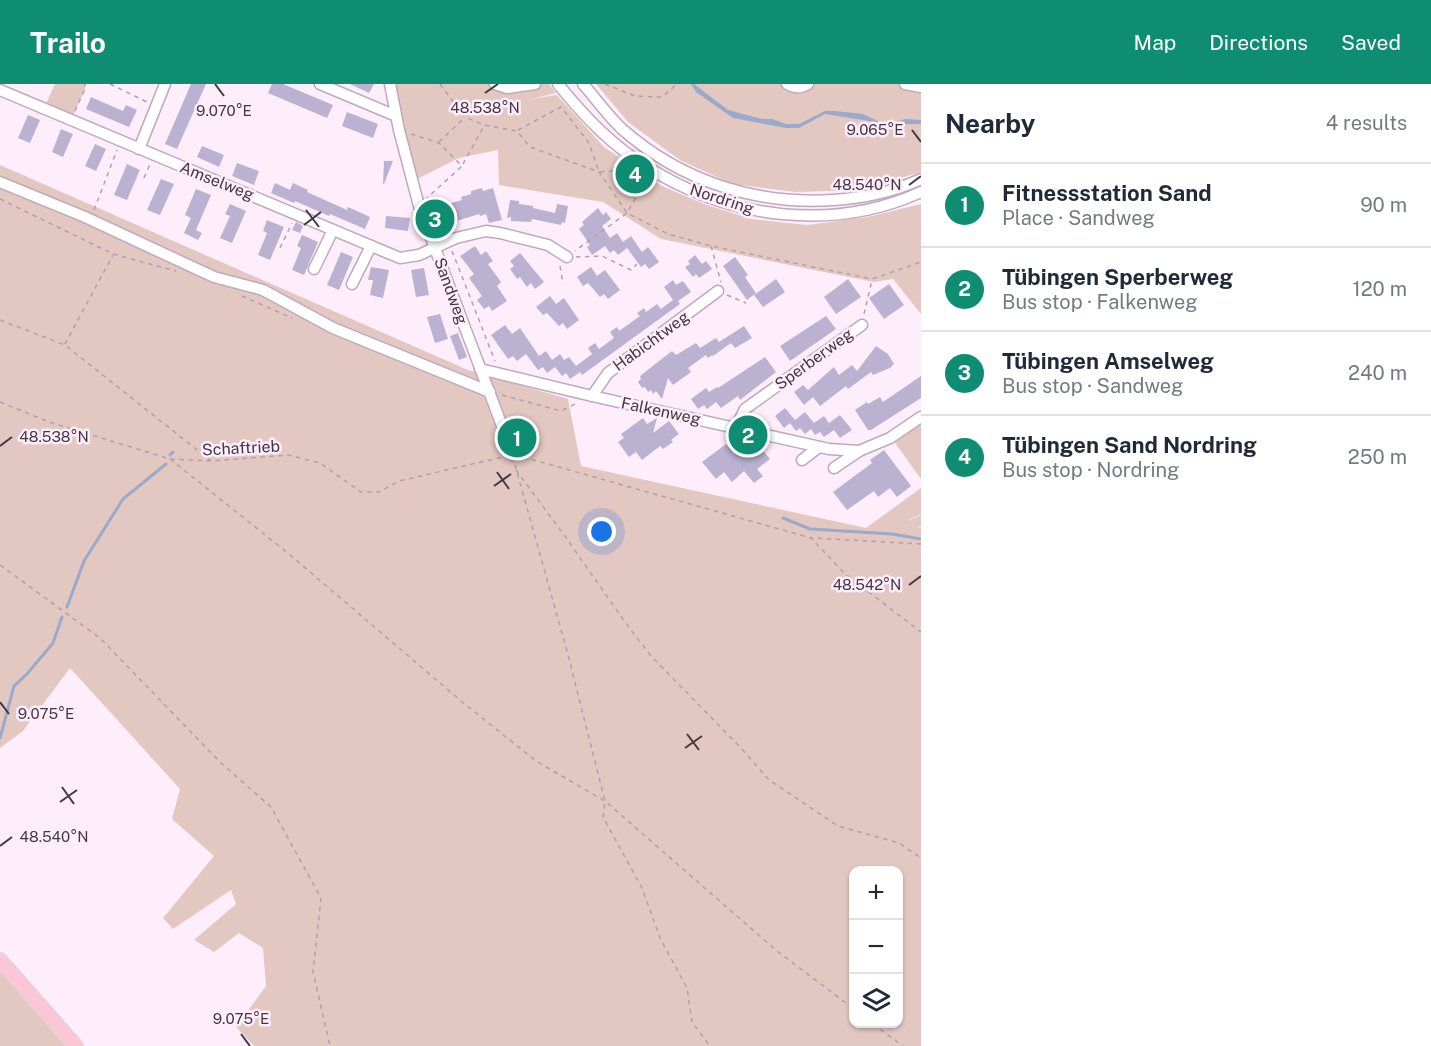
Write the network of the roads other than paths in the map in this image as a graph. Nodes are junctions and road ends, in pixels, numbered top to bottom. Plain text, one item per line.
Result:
1 (165, 84) edge
2 (320, 84) edge
3 (390, 84) edge
4 (495, 84) edge
5 (535, 84) edge
6 (558, 84) edge
7 (583, 84) edge
8 (787, 84) edge
9 (808, 84) edge
10 (905, 84) edge
11 (521, 85) edge
12 (921, 87) edge
13 (0, 90) edge
14 (396, 116) junction
15 (139, 149) junction
16 (921, 179) edge
17 (0, 182) edge
18 (921, 192) edge
19 (333, 230) junction
20 (371, 246) junction
21 (435, 248) junction
22 (562, 254) road end
23 (314, 269) dead end
24 (352, 284) dead end
25 (718, 291) road end
26 (862, 325) road end
27 (480, 369) junction
28 (490, 392) junction
29 (592, 396) junction
30 (921, 417) edge
31 (736, 427) junction
32 (819, 447) junction
33 (859, 451) junction
34 (513, 455) road end
35 (802, 460) dead end
36 (834, 468) dead end
37 (0, 960) edge
38 (76, 1046) edge

1 - 15 street
2 - 14 street
3 - 14 street, Sandweg
4 - 11 street
5 - 11 street
6 - 18 street, Nordring
7 - 16 street, Nordring
8 - 9 street
10 - 12 street
13 - 15 street, Amselweg
14 - 21 street, Sandweg
15 - 19 street, Amselweg
17 - 28 street
19 - 20 street, Amselweg
19 - 23 street
20 - 21 street, Amselweg
20 - 24 street
21 - 22 street, Amselweg
21 - 27 street, Sandweg
25 - 29 street, Habichtweg
26 - 31 street, Sperberweg
27 - 28 street, Sandweg
27 - 29 street, Falkenweg
28 - 34 street, Sandweg
29 - 31 street, Falkenweg
30 - 33 street, Falkenweg
31 - 32 street, Falkenweg
32 - 33 street, Falkenweg
32 - 35 street
33 - 36 street
37 - 38 main road

